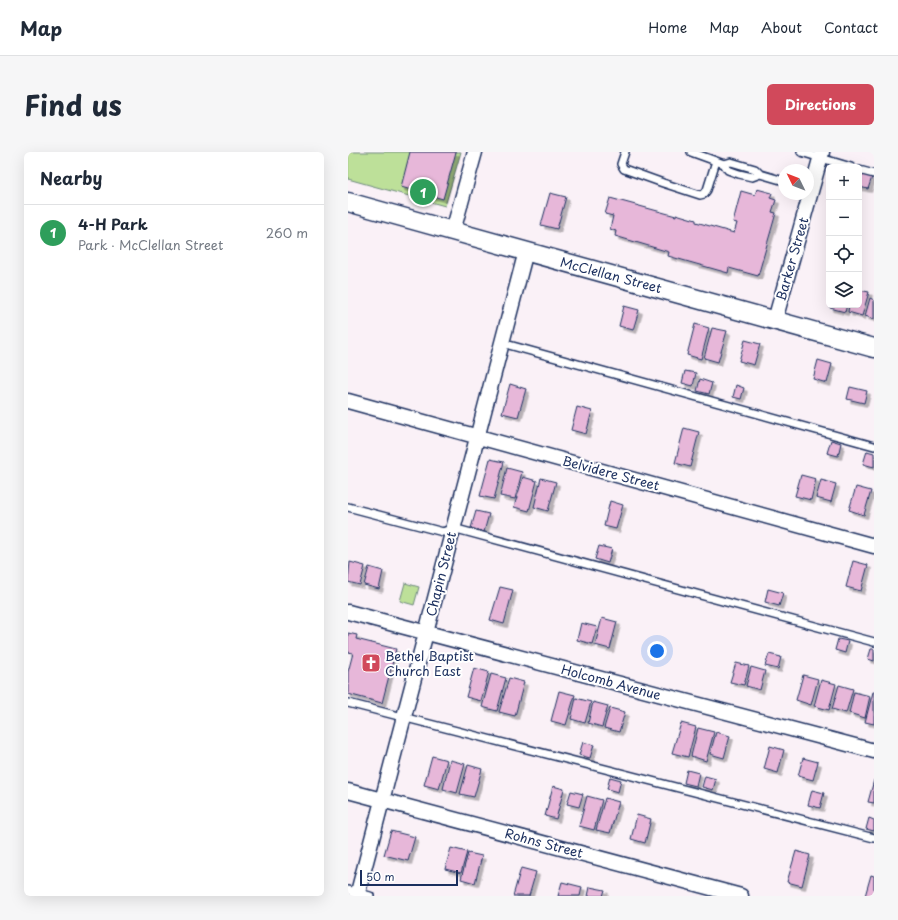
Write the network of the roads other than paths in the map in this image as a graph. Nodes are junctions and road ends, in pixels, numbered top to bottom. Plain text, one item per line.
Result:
1 (475, 152) edge
2 (626, 152) edge
3 (691, 152) edge
4 (801, 152) edge
5 (822, 155) edge
6 (716, 161) junction
7 (844, 164) edge
8 (862, 171) edge
9 (874, 174) edge
10 (814, 178) edge
11 (778, 179) edge
12 (807, 200) edge
13 (348, 202) edge
14 (453, 231) junction
15 (526, 251) junction
16 (775, 320) junction
17 (502, 343) junction
18 (874, 348) edge
19 (348, 401) edge
20 (478, 436) junction
21 (874, 446) edge
22 (348, 507) edge
23 (453, 528) junction
24 (874, 546) edge
25 (348, 612) edge
26 (426, 633) junction
27 (874, 642) edge
28 (348, 703) edge
29 (404, 718) junction
30 (874, 751) edge
31 (348, 791) edge
32 (382, 800) junction
33 (874, 838) edge
34 (358, 894) edge
35 (741, 896) edge

1 - 14 street
2 - 6 lane
3 - 6 lane
4 - 5 lane
5 - 7 lane
5 - 10 street, Barker Street
6 - 11 lane
8 - 9 lane
12 - 16 street, Barker Street
13 - 14 street, McClellan Street
14 - 15 street, McClellan Street
15 - 16 street, McClellan Street
15 - 17 street, Chapin Street
16 - 18 street, McClellan Street
17 - 20 street, Chapin Street
17 - 21 lane
19 - 20 street, Belvidere Street
20 - 23 street, Chapin Street
20 - 24 street, Belvidere Street
22 - 23 lane
23 - 26 street, Chapin Street
23 - 27 lane
25 - 26 street, Holcomb Avenue
26 - 29 street, Chapin Street
26 - 30 street, Holcomb Avenue
28 - 29 lane
29 - 32 street, Chapin Street
29 - 33 lane
31 - 32 street, Rohns Street
32 - 34 street, Chapin Street
32 - 35 street, Rohns Street

